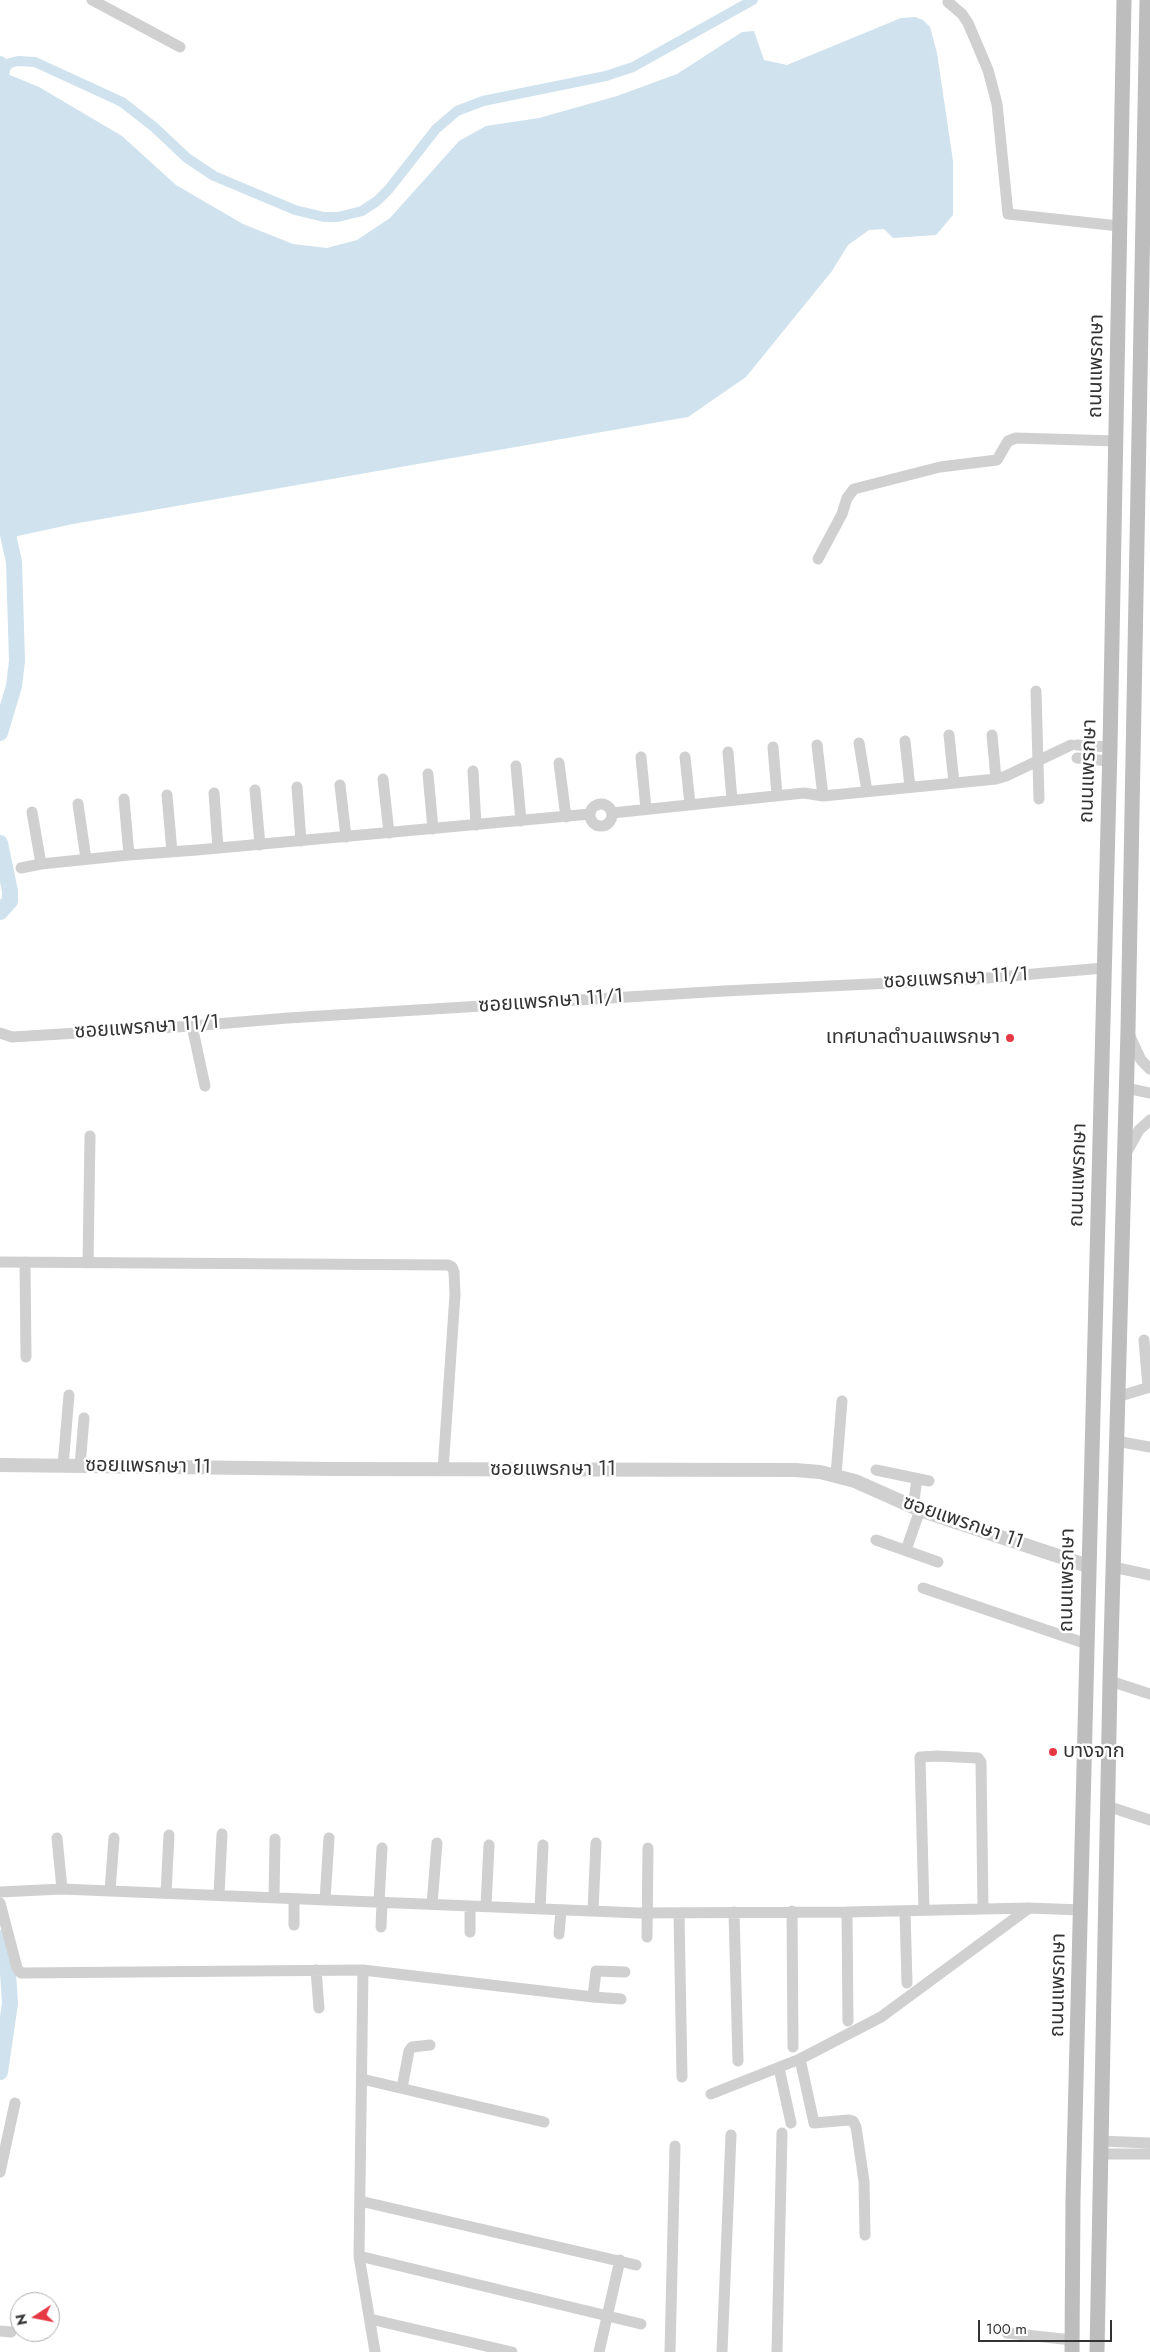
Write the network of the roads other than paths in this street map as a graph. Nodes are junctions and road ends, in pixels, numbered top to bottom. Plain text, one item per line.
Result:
1 (92, 0) edge
2 (1124, 0) edge
3 (1147, 0) edge
4 (948, 2) dead end
5 (180, 47) dead end
6 (1119, 226) junction
7 (1145, 391) edge
8 (1116, 441) junction
9 (1114, 554) junction
10 (1138, 554) junction
11 (818, 559) dead end
12 (1036, 691) dead end
13 (949, 735) dead end
14 (992, 735) dead end
15 (905, 741) dead end
16 (859, 742) dead end
17 (817, 745) dead end
18 (772, 747) dead end
19 (1060, 750) junction
20 (728, 752) dead end
21 (1109, 754) junction
22 (641, 757) dead end
23 (685, 757) dead end
24 (1039, 760) junction
25 (559, 763) dead end
26 (516, 766) dead end
27 (473, 771) dead end
28 (428, 774) dead end
29 (383, 779) dead end
30 (996, 779) junction
31 (954, 784) junction
32 (340, 785) dead end
33 (297, 787) dead end
34 (910, 787) junction
35 (255, 790) dead end
36 (867, 791) junction
37 (214, 793) dead end
38 (167, 795) dead end
39 (777, 795) junction
40 (823, 796) junction
41 (124, 799) dead end
42 (1039, 799) dead end
43 (732, 800) junction
44 (78, 804) dead end
45 (690, 804) junction
46 (646, 809) junction
47 (32, 812) dead end
48 (612, 813) junction
49 (590, 814) junction
50 (566, 817) junction
51 (522, 821) junction
52 (476, 825) junction
53 (433, 829) junction
54 (389, 833) junction
55 (346, 837) junction
56 (301, 841) junction
57 (260, 844) junction
58 (218, 848) junction
59 (172, 852) junction
60 (129, 855) junction
61 (86, 859) junction
62 (41, 864) junction
63 (21, 868) dead end
64 (1104, 968) junction
65 (192, 1026) junction
66 (1128, 1030) junction
67 (0, 1033) edge
68 (1150, 1069) edge
69 (206, 1086) dead end
70 (1126, 1088) junction
71 (1150, 1092) edge
72 (1150, 1120) edge
73 (90, 1136) dead end
74 (1124, 1156) junction
75 (0, 1262) edge
76 (25, 1262) junction
77 (88, 1263) junction
78 (1144, 1340) dead end
79 (26, 1357) dead end
80 (1149, 1387) edge
81 (69, 1395) dead end
82 (1117, 1397) junction
83 (842, 1401) dead end
84 (84, 1418) dead end
85 (1116, 1441) junction
86 (1150, 1446) edge
87 (0, 1465) edge
88 (62, 1466) junction
89 (80, 1466) junction
90 (443, 1470) junction
91 (876, 1470) dead end
92 (836, 1475) junction
93 (917, 1479) junction
94 (929, 1482) dead end
95 (916, 1509) junction
96 (876, 1540) dead end
97 (906, 1550) junction
98 (938, 1562) dead end
99 (1088, 1566) junction
100 (1112, 1567) junction
101 (1150, 1575) edge
102 (923, 1588) dead end
103 (1087, 1644) junction
104 (1110, 1681) junction
105 (1150, 1694) edge
106 (1107, 1806) junction
107 (1150, 1820) edge
108 (222, 1834) dead end
109 (168, 1835) dead end
110 (57, 1838) dead end
111 (114, 1838) dead end
112 (329, 1838) dead end
113 (275, 1839) dead end
114 (437, 1843) dead end
115 (596, 1843) dead end
116 (489, 1845) dead end
117 (543, 1845) dead end
118 (382, 1848) dead end
119 (648, 1848) dead end
120 (62, 1889) junction
121 (110, 1891) junction
122 (0, 1892) edge
123 (166, 1893) junction
124 (219, 1895) junction
125 (274, 1898) junction
126 (294, 1898) junction
127 (325, 1900) junction
128 (380, 1902) junction
129 (0, 1903) edge
130 (432, 1904) junction
131 (470, 1906) junction
132 (486, 1906) junction
133 (1029, 1908) junction
134 (540, 1909) junction
135 (983, 1909) junction
136 (561, 1910) junction
137 (905, 1910) junction
138 (924, 1910) junction
139 (1081, 1910) junction
140 (593, 1911) junction
141 (792, 1911) junction
142 (734, 1912) junction
143 (847, 1912) junction
144 (647, 1913) junction
145 (679, 1913) junction
146 (294, 1925) dead end
147 (381, 1928) dead end
148 (470, 1932) dead end
149 (559, 1934) dead end
150 (647, 1937) dead end
151 (316, 1970) junction
152 (364, 1970) junction
153 (625, 1972) dead end
154 (907, 1983) dead end
155 (593, 1997) junction
156 (621, 1999) dead end
157 (318, 2008) dead end
158 (848, 2021) dead end
159 (430, 2046) dead end
160 (792, 2047) dead end
161 (800, 2059) junction
162 (738, 2061) dead end
163 (779, 2068) junction
164 (682, 2077) dead end
165 (362, 2079) junction
166 (402, 2088) junction
167 (711, 2094) dead end
168 (15, 2103) dead end
169 (544, 2122) dead end
170 (791, 2122) dead end
171 (782, 2133) dead end
172 (732, 2135) dead end
173 (1150, 2144) edge
174 (675, 2146) dead end
175 (1100, 2148) junction
176 (1150, 2154) edge
177 (0, 2172) edge
178 (360, 2201) junction
179 (865, 2235) dead end
180 (359, 2256) junction
181 (620, 2260) junction
182 (636, 2265) dead end
183 (608, 2316) junction
184 (370, 2319) junction
185 (641, 2324) dead end
186 (1008, 2333) dead end
187 (1072, 2346) edge
188 (375, 2352) edge
189 (512, 2352) edge
190 (599, 2352) edge
191 (670, 2352) edge
192 (722, 2352) edge
193 (777, 2352) edge
194 (1097, 2352) edge

1 - 5 street
2 - 6 main road, ถนนแพรกษา
3 - 7 main road
4 - 6 street
6 - 8 main road, ถนนแพรกษา
7 - 10 main road
8 - 9 main road, ถนนแพรกษา
8 - 11 street
9 - 10 main road
9 - 21 main road, ถนนแพรกษา
10 - 66 main road
12 - 24 street
13 - 31 street
14 - 30 street
15 - 34 street
16 - 36 street
17 - 40 street
18 - 39 street
19 - 21 street
19 - 21 street
19 - 24 street
20 - 43 street
21 - 64 main road, ถนนแพรกษา
22 - 46 street
23 - 45 street
24 - 30 street
24 - 42 street
25 - 50 street
26 - 51 street
27 - 52 street
28 - 53 street
29 - 54 street
30 - 31 street
31 - 34 street
32 - 55 street
33 - 56 street
34 - 36 street
35 - 57 street
36 - 40 street
37 - 58 street
38 - 59 street
39 - 40 street
39 - 43 street
41 - 60 street
43 - 45 street
44 - 61 street
45 - 46 street
46 - 48 street
47 - 62 street
48 - 49 street
48 - 49 street
49 - 50 street
50 - 51 street
51 - 52 street
52 - 53 street
53 - 54 street
54 - 55 street
55 - 56 street
56 - 57 street
57 - 58 street
58 - 59 street
59 - 60 street
60 - 61 street
61 - 62 street
62 - 63 street
64 - 65 street, ซอยแพรกษา 11/1
64 - 99 main road, ถนนแพรกษา
65 - 67 street, ซอยแพรกษา 11/1
65 - 69 street
66 - 68 street
66 - 70 main road
70 - 71 street
70 - 74 main road
72 - 74 street
73 - 77 street
74 - 82 main road
75 - 76 street
76 - 77 street
76 - 79 street
77 - 90 street
78 - 80 street
80 - 82 street
81 - 88 street
82 - 85 main road
83 - 92 street
84 - 89 street
85 - 86 street
85 - 100 main road
87 - 88 street, ซอยแพรกษา 11
88 - 89 street, ซอยแพรกษา 11
89 - 90 street, ซอยแพรกษา 11
90 - 92 street, ซอยแพรกษา 11
91 - 93 street
92 - 95 street, ซอยแพรกษา 11
93 - 94 street
93 - 95 street
95 - 97 street
95 - 99 street, ซอยแพรกษา 11
96 - 97 street
97 - 98 street
99 - 103 main road, ถนนแพรกษา
100 - 101 street
100 - 104 main road
102 - 103 street
103 - 139 main road, ถนนแพรกษา
104 - 105 street
104 - 106 main road
106 - 107 street
106 - 175 main road
108 - 124 street
109 - 123 street
110 - 120 street
111 - 121 street
112 - 127 street
113 - 125 street
114 - 130 street
115 - 140 street
116 - 132 street
117 - 134 street
118 - 128 street
119 - 144 street
120 - 121 street
120 - 122 street
121 - 123 street
123 - 124 street
124 - 125 street
125 - 126 street
126 - 127 street
126 - 146 street
127 - 128 street
128 - 130 street
128 - 147 street
129 - 151 street
130 - 131 street
131 - 132 street
131 - 148 street
132 - 134 street
133 - 135 street
133 - 139 street
133 - 161 street
134 - 136 street
135 - 138 street
135 - 138 street
136 - 140 street
136 - 149 street
137 - 138 street
137 - 143 street
137 - 154 street
139 - 187 main road, ถนนแพรกษา
140 - 144 street
141 - 142 street
141 - 143 street
141 - 160 street
142 - 145 street
142 - 162 street
143 - 158 street
144 - 145 street
144 - 150 street
145 - 164 street
151 - 152 street
151 - 157 street
152 - 155 street
152 - 165 street
153 - 155 street
155 - 156 street
159 - 166 street
161 - 163 street
161 - 179 street
163 - 167 street
163 - 170 street
165 - 166 street
165 - 178 street
166 - 169 street
168 - 177 street
171 - 193 street
172 - 192 street
173 - 175 street
174 - 191 street
175 - 176 street
175 - 194 main road
178 - 180 street
178 - 181 street
180 - 183 street
180 - 184 street
181 - 182 street
181 - 183 street
183 - 185 street
183 - 190 street
184 - 188 street
184 - 189 street
186 - 187 street

